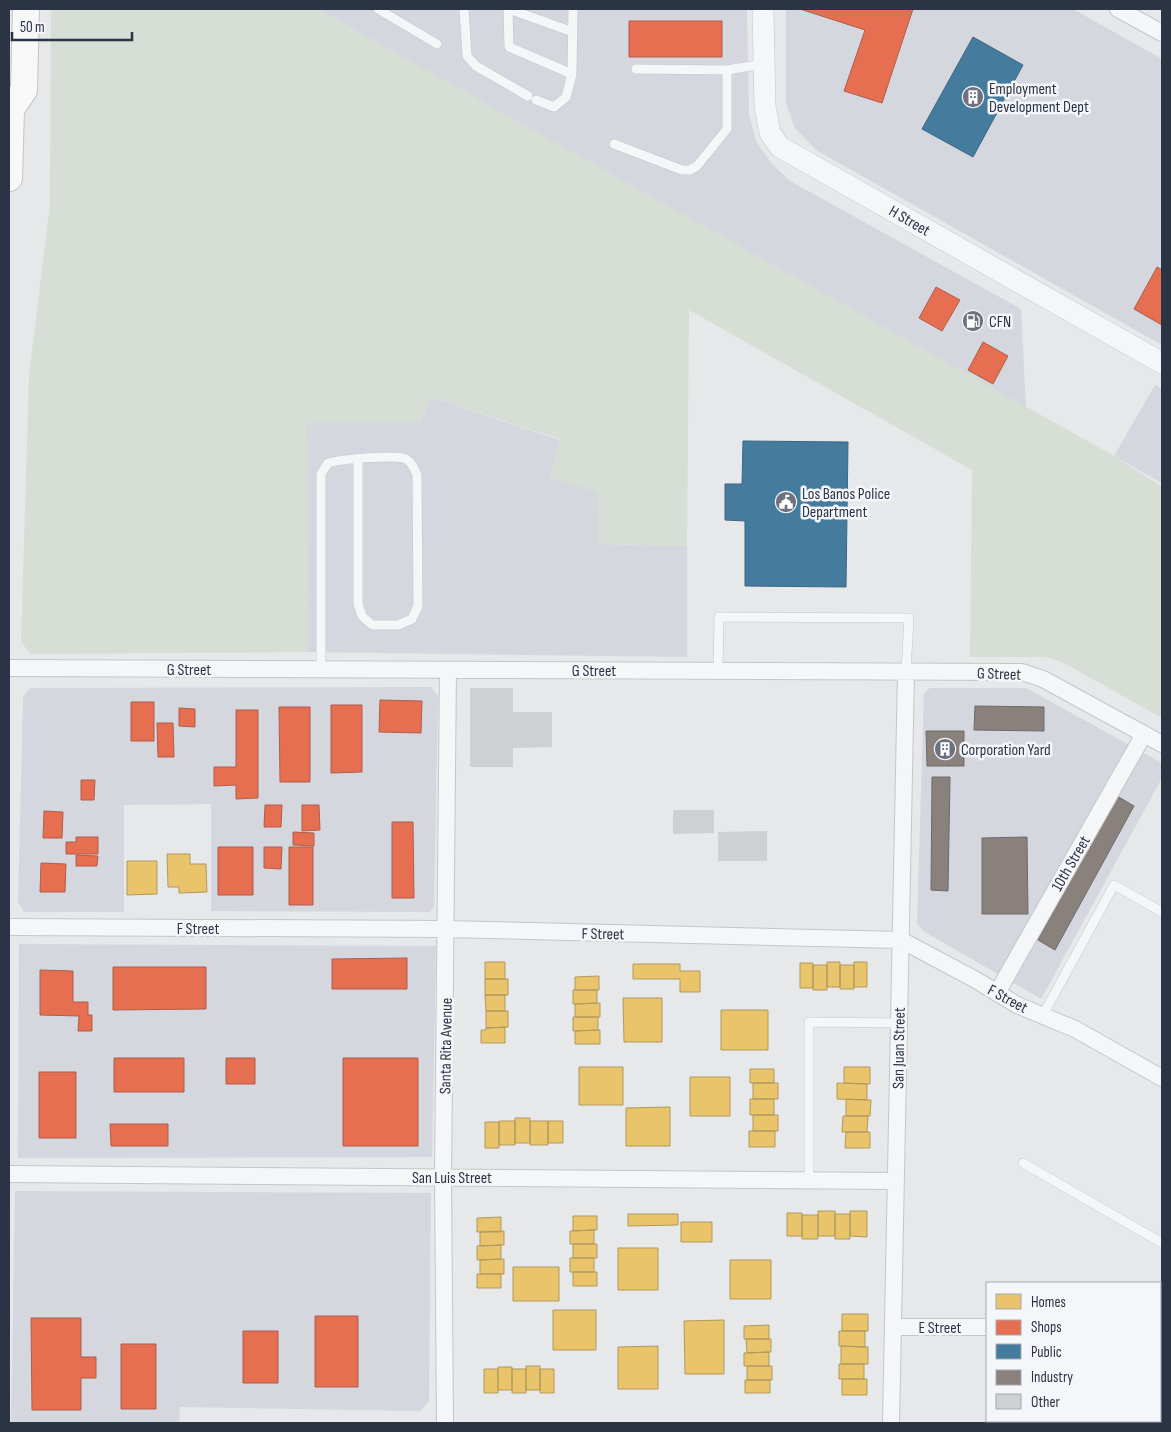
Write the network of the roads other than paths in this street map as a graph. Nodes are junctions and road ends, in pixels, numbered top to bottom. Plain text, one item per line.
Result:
1 (26, 9) edge
2 (378, 9) edge
3 (464, 9) edge
4 (508, 9) edge
5 (573, 9) edge
6 (763, 9) edge
7 (1118, 9) edge
8 (573, 32) junction
9 (1162, 33) edge
10 (437, 44) dead end
11 (764, 64) junction
12 (636, 69) dead end
13 (727, 70) junction
14 (572, 74) junction
15 (10, 108) edge
16 (614, 144) dead end
17 (9, 178) edge
18 (1162, 363) edge
19 (358, 459) junction
20 (9, 668) edge
21 (321, 669) junction
22 (448, 670) junction
23 (718, 671) junction
24 (906, 672) junction
25 (1144, 734) junction
26 (1162, 744) edge
27 (1162, 912) edge
28 (9, 928) edge
29 (446, 929) junction
30 (901, 940) junction
31 (997, 993) junction
32 (1043, 1015) junction
33 (898, 1023) junction
34 (1162, 1078) edge
35 (1023, 1163) dead end
36 (9, 1174) edge
37 (443, 1176) junction
38 (809, 1180) junction
39 (895, 1181) junction
40 (1162, 1243) edge
41 (893, 1327) junction
42 (986, 1327) edge
43 (445, 1423) edge
44 (891, 1423) edge

1 - 15 main road
2 - 10 lane
3 - 14 lane
4 - 8 lane
4 - 14 lane
5 - 8 lane
6 - 11 street, H Street
7 - 9 street
8 - 14 lane
11 - 13 lane
11 - 18 street, H Street
12 - 13 lane
13 - 16 lane
15 - 17 main road
19 - 19 lane
19 - 21 lane
20 - 21 street, G Street
21 - 22 street, G Street
22 - 23 street, G Street
22 - 29 street, Santa Rita Avenue
23 - 24 street, G Street
23 - 24 lane
24 - 25 street, G Street
24 - 30 street, San Juan Street
25 - 26 street, G Street
25 - 31 street, 10th Street
27 - 32 lane
28 - 29 street, F Street
29 - 30 street, F Street
29 - 37 street, Santa Rita Avenue
30 - 31 street, F Street
30 - 33 street, San Juan Street
31 - 32 street, F Street
32 - 34 street, F Street
33 - 38 lane
33 - 39 street, San Juan Street
35 - 40 lane
36 - 37 street, San Luis Street
37 - 38 street, San Luis Street
37 - 43 street, Santa Rita Avenue
38 - 39 street, San Luis Street
39 - 41 street, San Juan Street
41 - 42 street, E Street
41 - 44 street, San Juan Street

